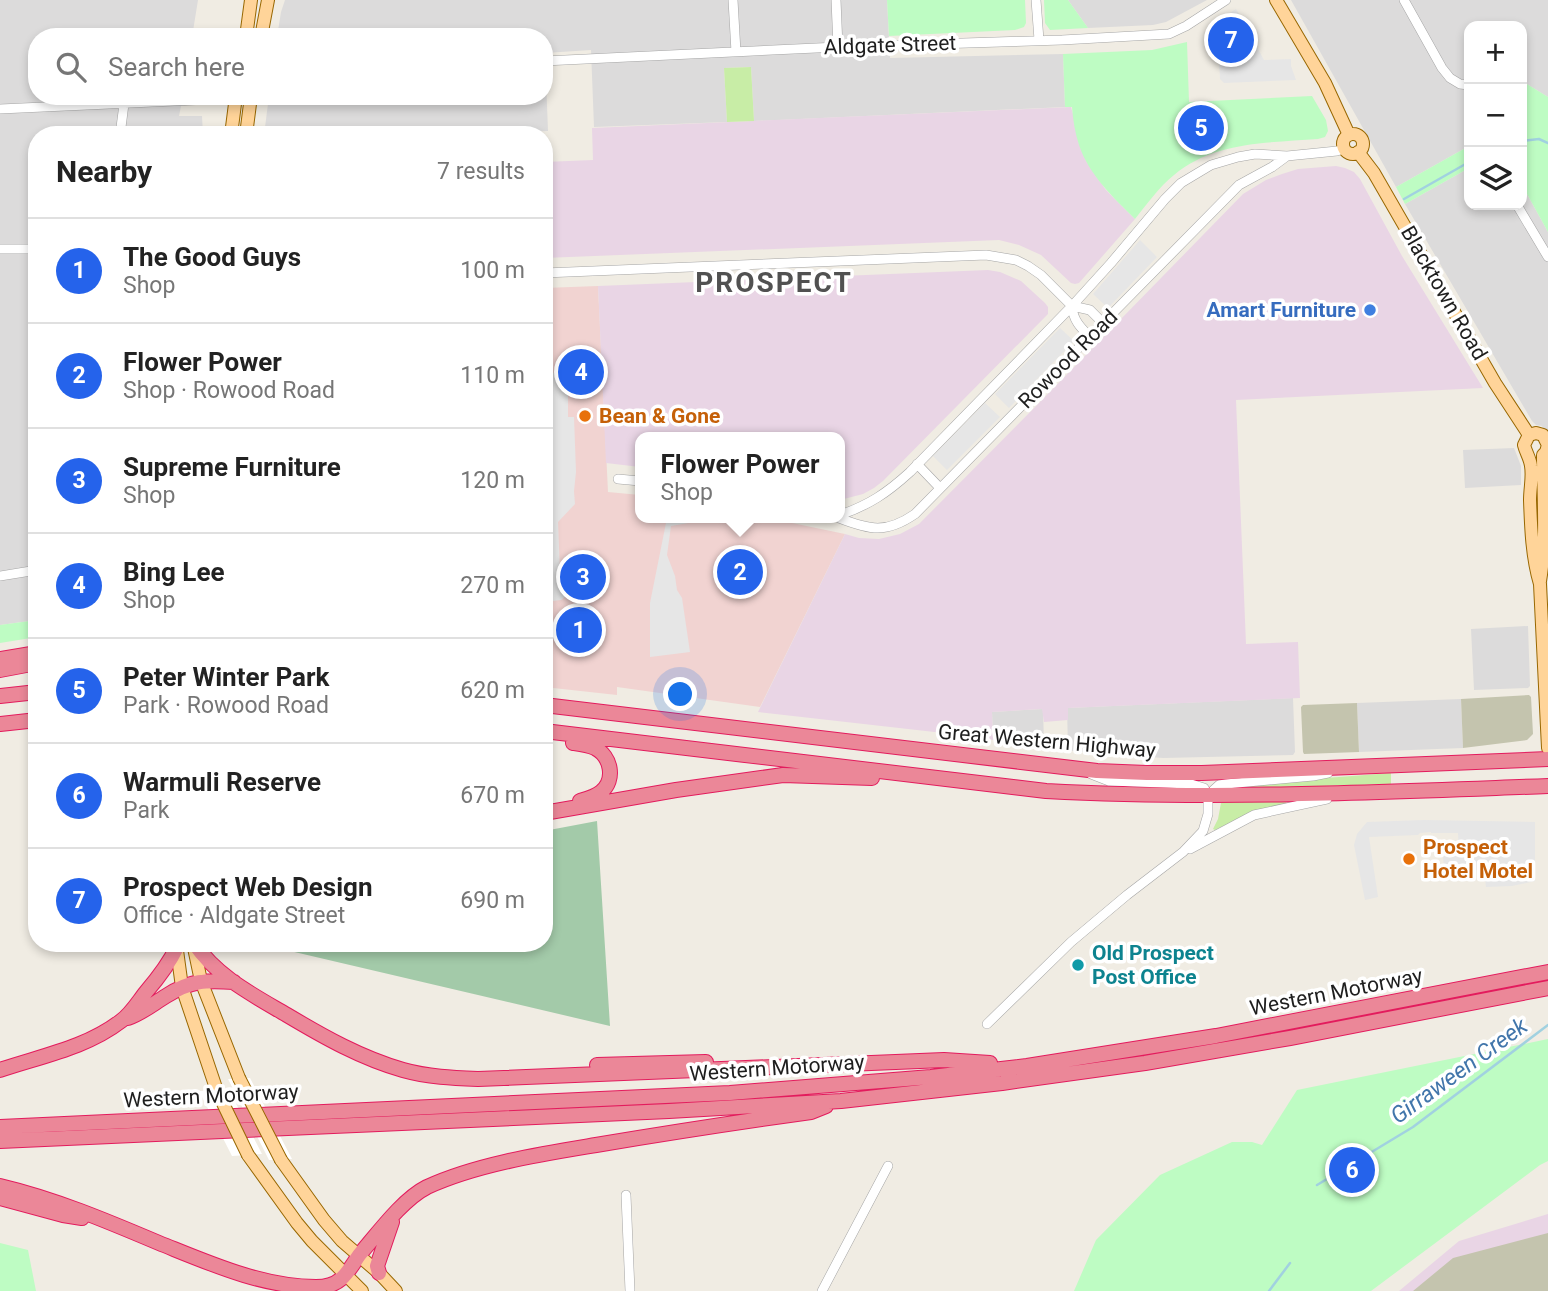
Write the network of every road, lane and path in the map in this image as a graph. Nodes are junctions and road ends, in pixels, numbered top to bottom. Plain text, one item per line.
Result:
1 (251, 0) edge
2 (268, 0) edge
3 (733, 0) edge
4 (836, 0) edge
5 (1036, 0) edge
6 (1226, 0) edge
7 (1276, 0) edge
8 (1404, 0) edge
9 (247, 28) edge
10 (263, 28) edge
11 (1039, 40) junction
12 (838, 47) junction
13 (736, 52) junction
14 (553, 61) edge
15 (1464, 85) edge
16 (99, 105) edge
17 (124, 105) edge
18 (235, 105) edge
19 (250, 105) edge
20 (0, 109) edge
21 (121, 126) edge
22 (232, 126) edge
23 (247, 126) edge
24 (1349, 135) junction
25 (1344, 149) junction
26 (1358, 152) junction
27 (1287, 156) junction
28 (1520, 210) edge
29 (0, 249) edge
30 (28, 249) edge
31 (1548, 257) edge
32 (553, 274) edge
33 (1072, 306) junction
34 (1104, 323) junction
35 (1090, 337) junction
36 (1529, 435) junction
37 (1548, 440) edge
38 (1529, 455) junction
39 (1543, 455) junction
40 (917, 464) junction
41 (618, 479) dead end
42 (635, 481) edge
43 (1531, 484) junction
44 (940, 488) junction
45 (1546, 510) edge
46 (845, 514) edge
47 (845, 519) edge
48 (1533, 545) junction
49 (28, 571) edge
50 (0, 576) edge
51 (1539, 584) junction
52 (28, 654) edge
53 (0, 659) edge
54 (28, 665) edge
55 (0, 670) edge
56 (1546, 670) edge
57 (28, 693) edge
58 (0, 696) edge
59 (553, 705) edge
60 (636, 716) junction
61 (28, 721) edge
62 (0, 724) edge
63 (553, 732) edge
64 (553, 739) edge
65 (641, 743) junction
66 (1548, 748) edge
67 (1548, 759) edge
68 (1366, 766) junction
69 (1074, 768) junction
70 (961, 781) junction
71 (1548, 786) edge
72 (1352, 793) junction
73 (1208, 795) junction
74 (553, 805) edge
75 (553, 811) edge
76 (1183, 852) junction
77 (173, 952) edge
78 (177, 952) edge
79 (196, 952) edge
80 (200, 952) edge
81 (1548, 972) edge
82 (201, 981) junction
83 (234, 982) junction
84 (182, 987) junction
85 (1548, 988) edge
86 (124, 1020) junction
87 (987, 1024) dead end
88 (1027, 1066) junction
89 (0, 1070) edge
90 (841, 1101) junction
91 (0, 1127) edge
92 (0, 1142) edge
93 (888, 1166) dead end
94 (0, 1186) edge
95 (626, 1195) dead end
96 (0, 1198) edge
97 (395, 1214) junction
98 (105, 1220) junction
99 (359, 1255) junction
100 (379, 1273) junction
101 (345, 1275) junction
102 (322, 1289) edge
103 (362, 1291) edge
104 (396, 1291) edge
105 (630, 1291) edge
106 (822, 1291) edge

1 - 9 main road
2 - 10 main road
3 - 13 street
4 - 12 street
5 - 11 street
6 - 11 street, Aldgate Street
7 - 24 main road
8 - 15 street
11 - 12 street, Aldgate Street
12 - 13 street, Aldgate Street
13 - 14 street, Aldgate Street
16 - 20 street
17 - 21 street
18 - 22 main road
19 - 23 main road
24 - 25 main road
24 - 26 main road
25 - 26 main road
25 - 27 street, Rowood Road
26 - 36 main road, Blacktown Road
27 - 33 street, Rowood Road
27 - 34 street, Rowood Road
28 - 31 street
29 - 30 street
32 - 33 street
33 - 34 street
33 - 35 street
33 - 40 street, Rowood Road
34 - 35 street, Rowood Road
35 - 44 street, Rowood Road
36 - 37 main road
36 - 38 main road
37 - 39 main road
38 - 39 main road
38 - 43 main road
39 - 45 main road
40 - 44 street
40 - 46 street, Rowood Road
41 - 42 street
43 - 45 main road
43 - 48 main road
44 - 47 street, Rowood Road
45 - 48 main road
45 - 51 main road
48 - 51 main road
49 - 50 street
51 - 56 main road
52 - 53 highway
54 - 55 highway
56 - 66 main road
57 - 58 highway
59 - 60 highway, Great Western Highway
60 - 65 highway
60 - 69 highway, Great Western Highway
61 - 62 highway
63 - 65 highway
64 - 74 highway
65 - 70 highway
67 - 68 highway, Great Western Highway
68 - 69 highway, Great Western Highway
68 - 73 street
69 - 73 street
70 - 73 highway
70 - 75 highway
71 - 72 highway
72 - 73 highway
72 - 76 street
73 - 76 street
76 - 87 street
77 - 86 highway
78 - 84 main road
79 - 82 main road
80 - 83 highway
81 - 88 highway, Western Motorway
82 - 83 highway
82 - 84 highway
82 - 99 main road, bridge
83 - 88 highway
84 - 86 highway
84 - 101 main road, bridge
85 - 90 highway, Western Motorway
86 - 89 highway
88 - 91 highway, Western Motorway
90 - 92 highway, Western Motorway
90 - 97 highway
93 - 106 street
94 - 98 highway
95 - 105 street
96 - 98 highway
97 - 99 highway
97 - 100 highway
98 - 102 highway
99 - 100 main road
99 - 101 highway
100 - 104 main road
101 - 102 highway
101 - 103 main road

